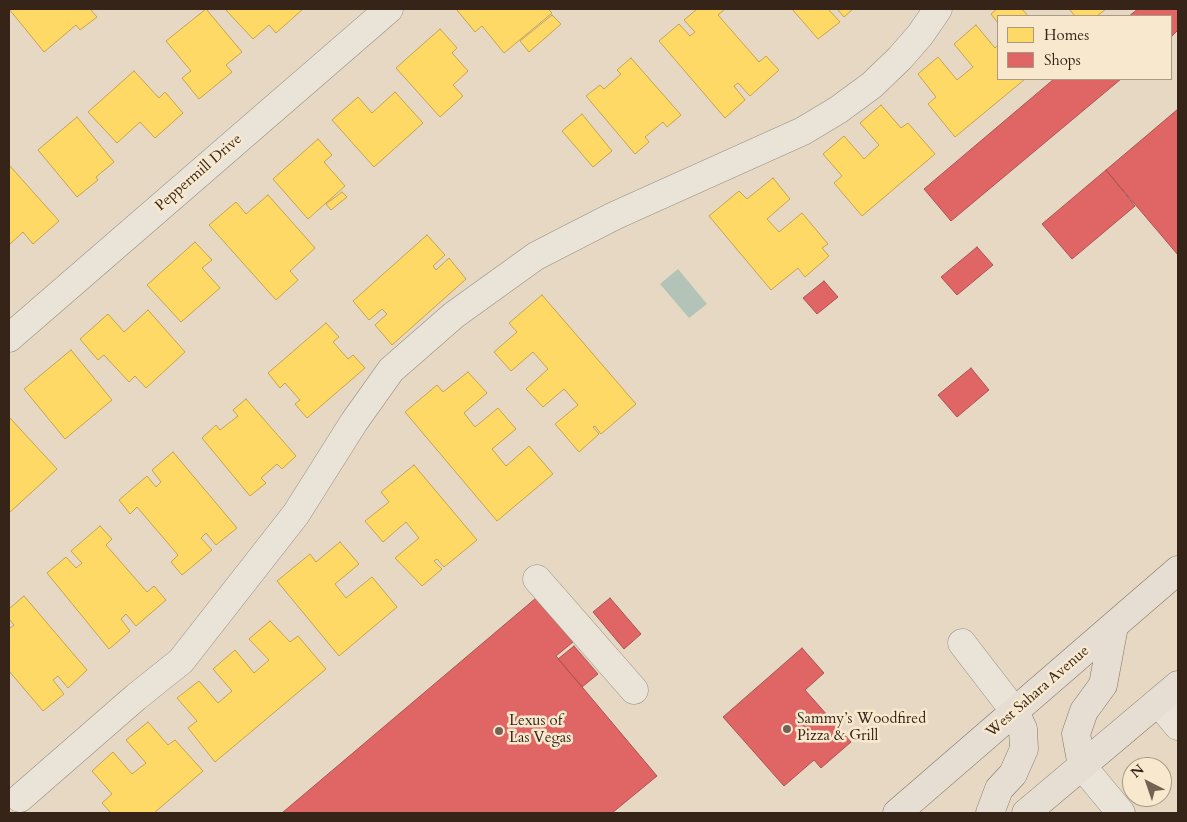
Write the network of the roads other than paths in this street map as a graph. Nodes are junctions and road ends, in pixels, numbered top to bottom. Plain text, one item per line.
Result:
1 (388, 9) edge
2 (938, 9) edge
3 (9, 338) edge
4 (1178, 570) edge
5 (537, 579) dead end
6 (1114, 626) junction
7 (962, 643) dead end
8 (634, 690) dead end
9 (1168, 693) edge
10 (1016, 712) junction
11 (1178, 726) edge
12 (1082, 766) junction
13 (21, 799) edge
14 (897, 813) edge
15 (990, 813) edge
16 (1026, 813) edge
17 (1121, 813) edge

1 - 3 street, Peppermill Drive
2 - 13 street
4 - 6 main road, West Sahara Avenue
5 - 8 street
6 - 10 main road, West Sahara Avenue
6 - 12 main road
7 - 10 street
9 - 11 street
9 - 12 main road
10 - 14 main road, West Sahara Avenue
10 - 15 main road
12 - 16 main road
12 - 17 street

